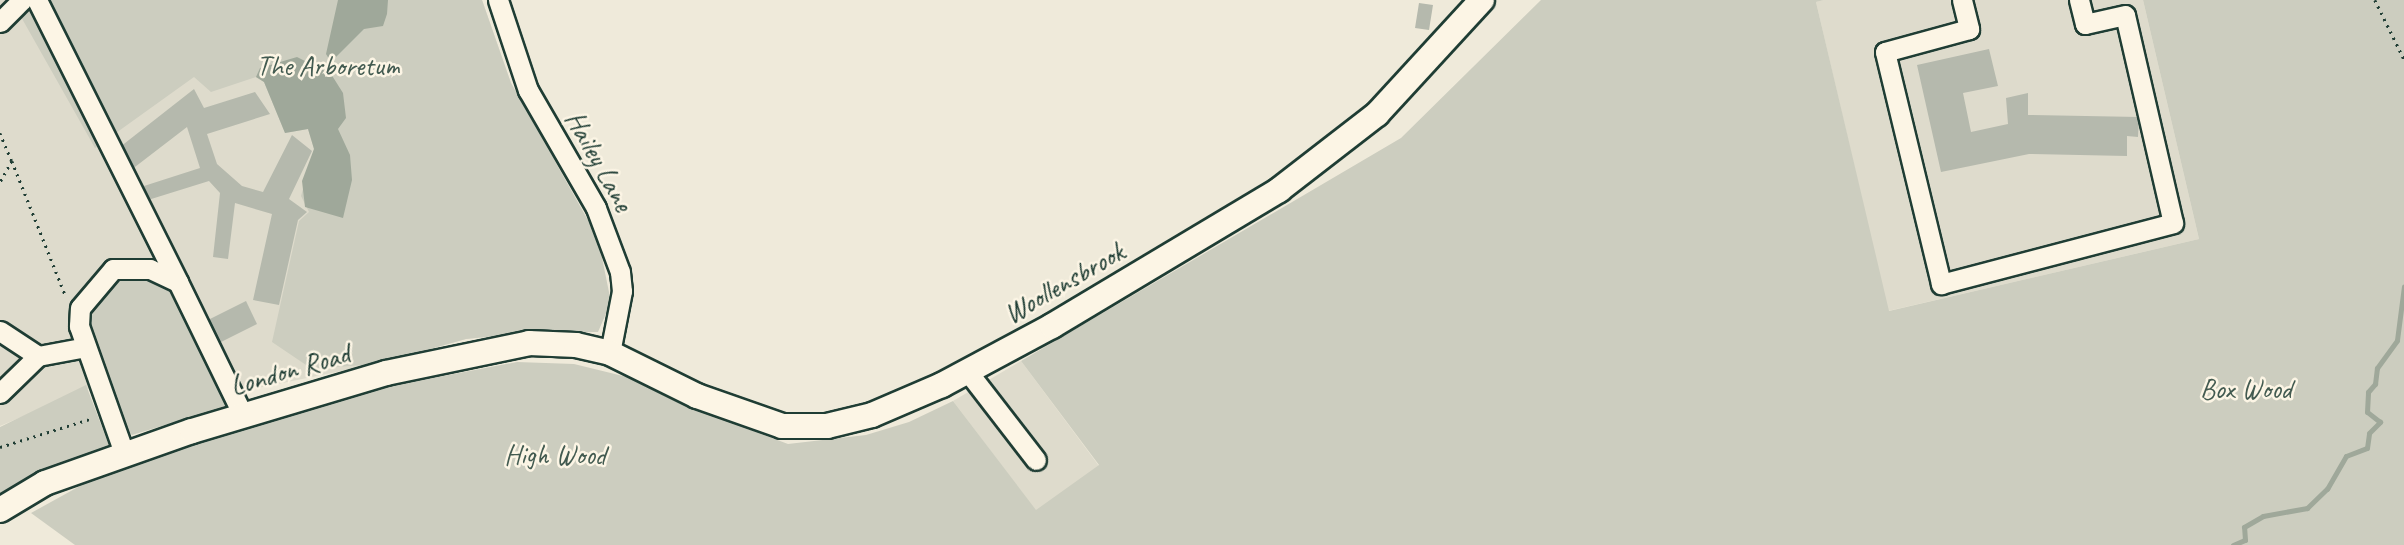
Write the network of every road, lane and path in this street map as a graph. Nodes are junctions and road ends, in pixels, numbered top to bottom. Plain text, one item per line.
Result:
1 (22, 0) edge
2 (37, 0) edge
3 (498, 0) edge
4 (1482, 0) edge
5 (1962, 0) edge
6 (2079, 0) edge
7 (2375, 0) edge
8 (0, 22) edge
9 (2404, 59) edge
10 (0, 133) edge
11 (12, 161) junction
12 (0, 183) edge
13 (178, 282) junction
14 (67, 298) dead end
15 (0, 331) edge
16 (86, 347) junction
17 (610, 353) junction
18 (38, 356) junction
19 (968, 372) junction
20 (0, 393) edge
21 (109, 412) junction
22 (243, 415) junction
23 (0, 447) edge
24 (124, 453) junction
25 (1036, 460) dead end
26 (0, 510) edge

1 - 8 street
2 - 13 street
3 - 17 street, Hailey Lane
4 - 19 main road, Woollensbrook
5 - 6 street
7 - 9 path
10 - 11 path
11 - 12 path
11 - 14 path
13 - 16 street
13 - 22 street
15 - 18 street
16 - 18 street
16 - 21 street
17 - 19 main road, Woollensbrook
17 - 22 main road, London Road
18 - 20 street
19 - 25 street
21 - 23 path
21 - 24 street
22 - 24 main road, London Road
24 - 26 main road, London Road

